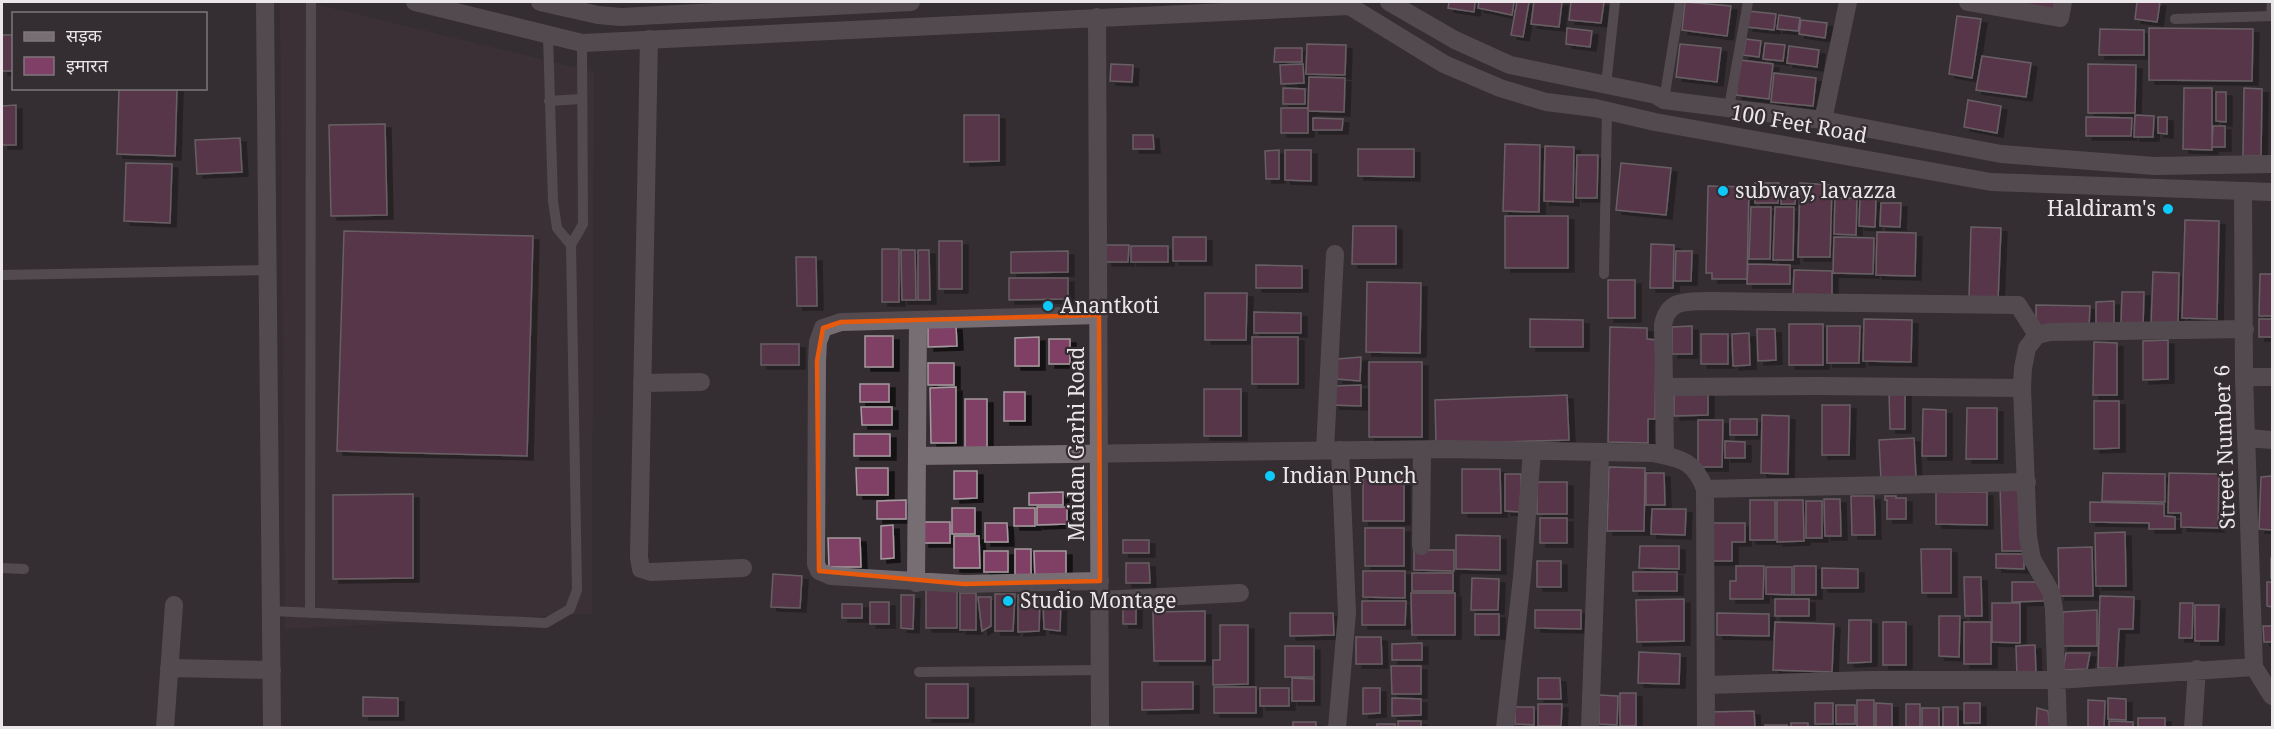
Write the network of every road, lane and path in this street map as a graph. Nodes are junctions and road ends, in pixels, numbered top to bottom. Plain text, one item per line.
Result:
1 (265, 2) edge
2 (311, 2) edge
3 (415, 2) edge
4 (540, 2) edge
5 (912, 2) edge
6 (1389, 2) edge
7 (1615, 2) edge
8 (1680, 2) edge
9 (1748, 2) edge
10 (1848, 2) edge
11 (1968, 2) edge
12 (2062, 2) edge
13 (2272, 2) edge
14 (1347, 3) edge
15 (598, 8) edge
16 (2272, 16) edge
17 (1097, 17) junction
18 (2175, 19) dead end
19 (548, 34) junction
20 (649, 39) junction
21 (582, 43) junction
22 (1606, 85) junction
23 (581, 99) junction
24 (1664, 100) junction
25 (549, 101) junction
26 (1729, 107) junction
27 (1607, 111) junction
28 (1823, 120) junction
29 (2272, 164) edge
30 (2243, 192) junction
31 (2272, 192) edge
32 (571, 245) junction
33 (1335, 254) dead end
34 (266, 270) junction
35 (1604, 274) dead end
36 (2, 275) edge
37 (1098, 315) junction
38 (918, 320) junction
39 (2245, 329) junction
40 (2037, 334) junction
41 (2244, 377) junction
42 (2272, 377) edge
43 (701, 382) dead end
44 (642, 383) junction
45 (1664, 387) junction
46 (2022, 388) junction
47 (2247, 438) junction
48 (2272, 440) edge
49 (1332, 450) junction
50 (1422, 451) junction
51 (1099, 452) junction
52 (1532, 452) junction
53 (1600, 453) junction
54 (1665, 455) junction
55 (917, 456) junction
56 (2027, 482) junction
57 (1705, 489) junction
58 (1421, 546) dead end
59 (2, 568) edge
60 (743, 568) dead end
61 (24, 569) dead end
62 (1100, 581) junction
63 (916, 583) junction
64 (1240, 593) dead end
65 (1100, 600) junction
66 (174, 605) dead end
67 (271, 611) junction
68 (310, 613) junction
69 (2254, 667) junction
70 (169, 668) junction
71 (2197, 669) junction
72 (272, 670) junction
73 (1100, 670) junction
74 (919, 672) dead end
75 (2057, 680) junction
76 (1707, 685) junction
77 (2272, 696) edge
78 (165, 728) edge
79 (272, 728) edge
80 (1100, 728) edge
81 (1337, 728) edge
82 (1505, 728) edge
83 (1590, 728) edge
84 (1706, 728) edge
85 (2058, 728) edge
86 (2193, 728) edge

1 - 34 street
2 - 68 lane
3 - 19 street
4 - 15 street
5 - 15 street
6 - 22 street, 100 Feet Road
7 - 22 lane
8 - 24 lane
9 - 26 lane
10 - 28 street
11 - 12 street
13 - 16 lane
14 - 17 street
14 - 27 street, 100 Feet Road
16 - 18 lane
17 - 20 street
17 - 37 street, Maidan Garhi Road
19 - 21 street
19 - 25 lane
20 - 21 street
20 - 44 street
21 - 23 lane
22 - 24 street, 100 Feet Road
23 - 25 lane
23 - 32 lane
24 - 26 street, 100 Feet Road
25 - 32 lane
26 - 28 street, 100 Feet Road
27 - 30 street, 100 Feet Road
27 - 35 lane
28 - 29 street, 100 Feet Road
30 - 31 street, 100 Feet Road
30 - 39 street, Street Number 6
32 - 68 lane
33 - 49 street
34 - 36 lane
34 - 67 street
37 - 38 street
37 - 51 street, Maidan Garhi Road
38 - 55 street
38 - 63 street
39 - 40 street
39 - 41 street, Street Number 6
40 - 45 street
40 - 46 street
41 - 42 street
41 - 47 street, Street Number 6
43 - 44 street
44 - 60 street
45 - 46 street
45 - 54 street
46 - 56 street
47 - 48 street
47 - 69 street, Street Number 6
49 - 50 street
49 - 51 street
49 - 81 street
50 - 52 street
50 - 58 street
51 - 55 street
51 - 62 street, Maidan Garhi Road
52 - 53 street
52 - 82 street
53 - 54 street
53 - 83 street
54 - 57 street
55 - 63 street
56 - 57 street
56 - 75 street
57 - 76 street
59 - 61 lane
62 - 63 street
62 - 65 street, Maidan Garhi Road
64 - 65 street
65 - 73 street, Maidan Garhi Road
66 - 70 street
67 - 68 lane
67 - 72 street
69 - 71 street
69 - 77 street
70 - 72 street
70 - 78 street
71 - 75 street
71 - 86 street
72 - 79 street
73 - 74 lane
73 - 80 street, Maidan Garhi Road
75 - 76 street
75 - 85 street
76 - 84 street

